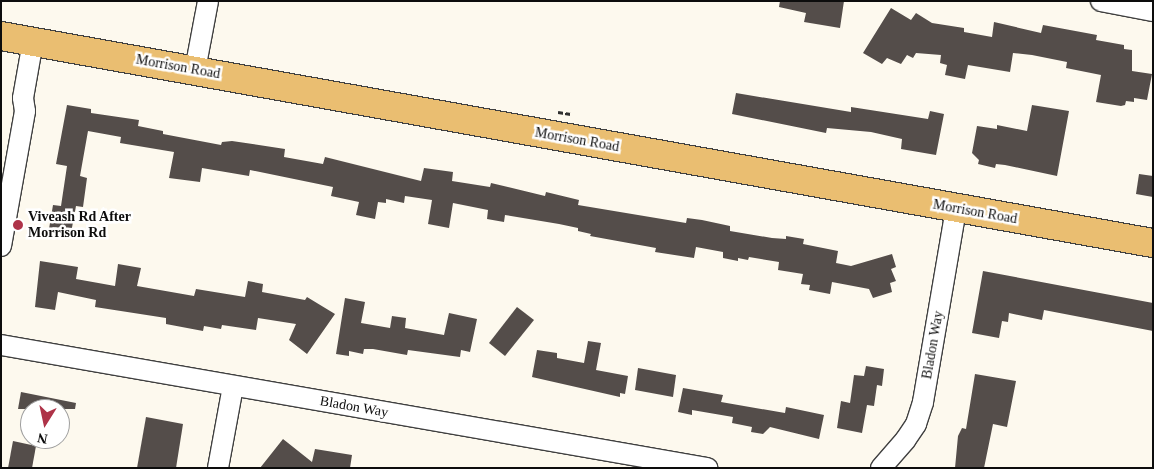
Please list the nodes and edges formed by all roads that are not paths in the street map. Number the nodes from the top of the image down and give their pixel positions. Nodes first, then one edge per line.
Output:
1 (208, 1) edge
2 (1102, 1) edge
3 (1153, 11) edge
4 (1, 36) edge
5 (39, 42) junction
6 (195, 70) junction
7 (956, 209) junction
8 (1153, 243) edge
9 (1, 246) edge
10 (1, 345) edge
11 (233, 386) junction
12 (218, 468) edge
13 (708, 468) edge
14 (881, 468) edge

1 - 6 street
2 - 3 street
4 - 5 main road, Morrison Road
5 - 6 main road, Morrison Road
5 - 9 street
6 - 7 main road, Morrison Road
7 - 8 main road, Morrison Road
7 - 14 street, Bladon Way
10 - 11 street, Bladon Way
11 - 12 street
11 - 13 street, Bladon Way

